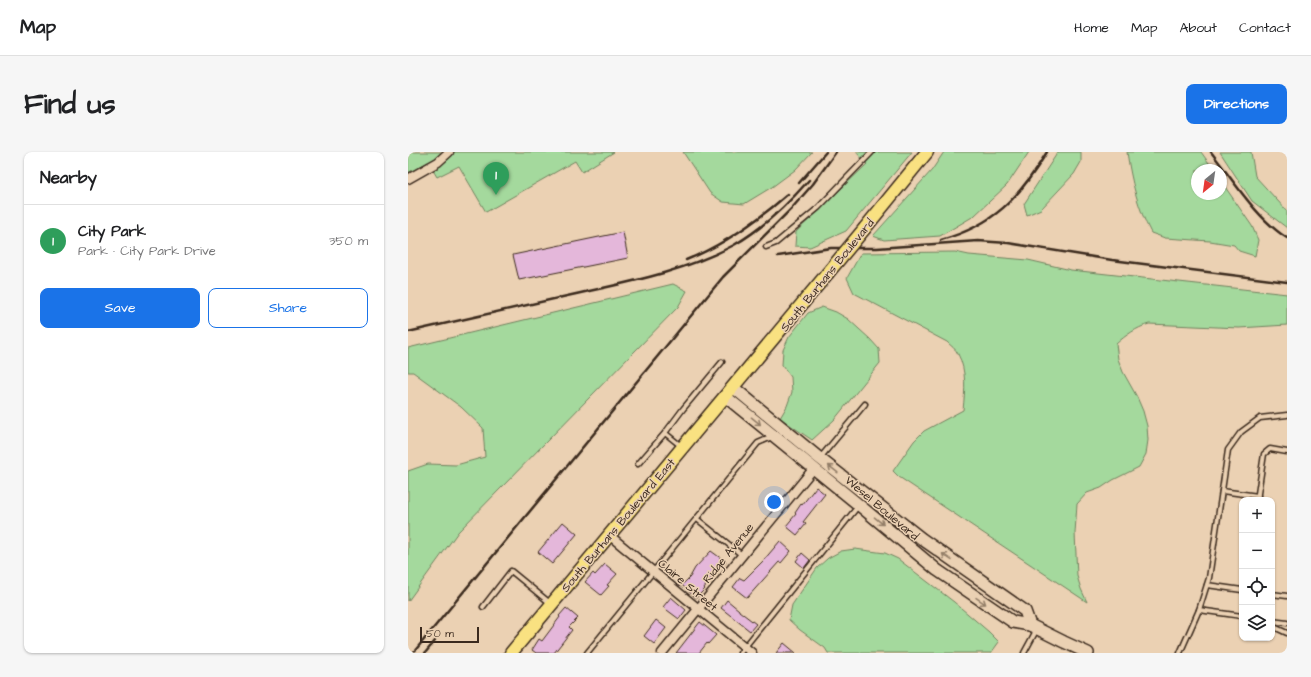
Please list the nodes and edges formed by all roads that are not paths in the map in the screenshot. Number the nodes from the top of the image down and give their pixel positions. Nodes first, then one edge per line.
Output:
1 (449, 152) edge
2 (872, 152) edge
3 (927, 152) edge
4 (408, 179) edge
5 (766, 247) dead end
6 (722, 362) dead end
7 (730, 392) junction
8 (865, 404) dead end
9 (1287, 415) edge
10 (666, 433) junction
11 (775, 436) junction
12 (683, 448) junction
13 (1287, 452) edge
14 (820, 458) junction
15 (638, 464) dead end
16 (814, 468) junction
17 (1222, 491) junction
18 (1253, 497) edge
19 (1258, 497) edge
20 (859, 505) junction
21 (697, 519) junction
22 (609, 535) junction
23 (742, 555) junction
24 (654, 572) junction
25 (1207, 585) junction
26 (1239, 590) edge
27 (1275, 594) edge
28 (1287, 596) edge
29 (552, 604) junction
30 (483, 607) dead end
31 (698, 608) junction
32 (1199, 610) junction
33 (1239, 616) edge
34 (1275, 621) edge
35 (1287, 623) edge
36 (1033, 627) junction
37 (1275, 627) edge
38 (1287, 633) edge
39 (742, 650) edge
40 (511, 653) edge
41 (587, 653) edge
42 (662, 653) edge
43 (752, 653) edge
44 (1024, 653) edge
45 (1088, 653) edge
46 (1180, 653) edge

1 - 4 street
2 - 5 lane
3 - 7 main road, South Burhans Boulevard, bridge
6 - 10 lane
7 -> 11 main road, Wesel Boulevard
7 - 12 main road, South Burhans Boulevard East
7 - 14 main road, Wesel Boulevard
8 - 14 lane
9 - 17 lane
10 - 12 lane
10 - 15 lane
11 - 16 main road, Wesel Boulevard
11 - 21 lane
12 - 22 main road, South Burhans Boulevard East
13 - 19 lane
36 -> 14 main road, Wesel Boulevard
16 - 20 main road, Wesel Boulevard
16 - 23 street, Ridge Avenue
17 - 18 lane
17 - 25 lane
20 -> 36 main road, Wesel Boulevard
20 - 39 lane
21 - 23 lane
21 - 24 lane
22 - 24 street, Claire Street
22 - 29 main road, South Burhans Boulevard East
23 - 31 street, Ridge Avenue
24 - 31 street, Claire Street
24 - 41 lane
25 - 26 lane
25 - 32 lane
27 - 28 lane
29 - 30 lane
29 - 40 main road, South Burhans Boulevard East
31 - 39 street, Claire Street
31 - 42 street, Ridge Avenue
32 - 33 lane
32 - 46 lane
34 - 35 lane
36 - 44 lane
36 - 45 main road, Wesel Boulevard
37 - 38 lane
39 - 43 street, Claire Street

